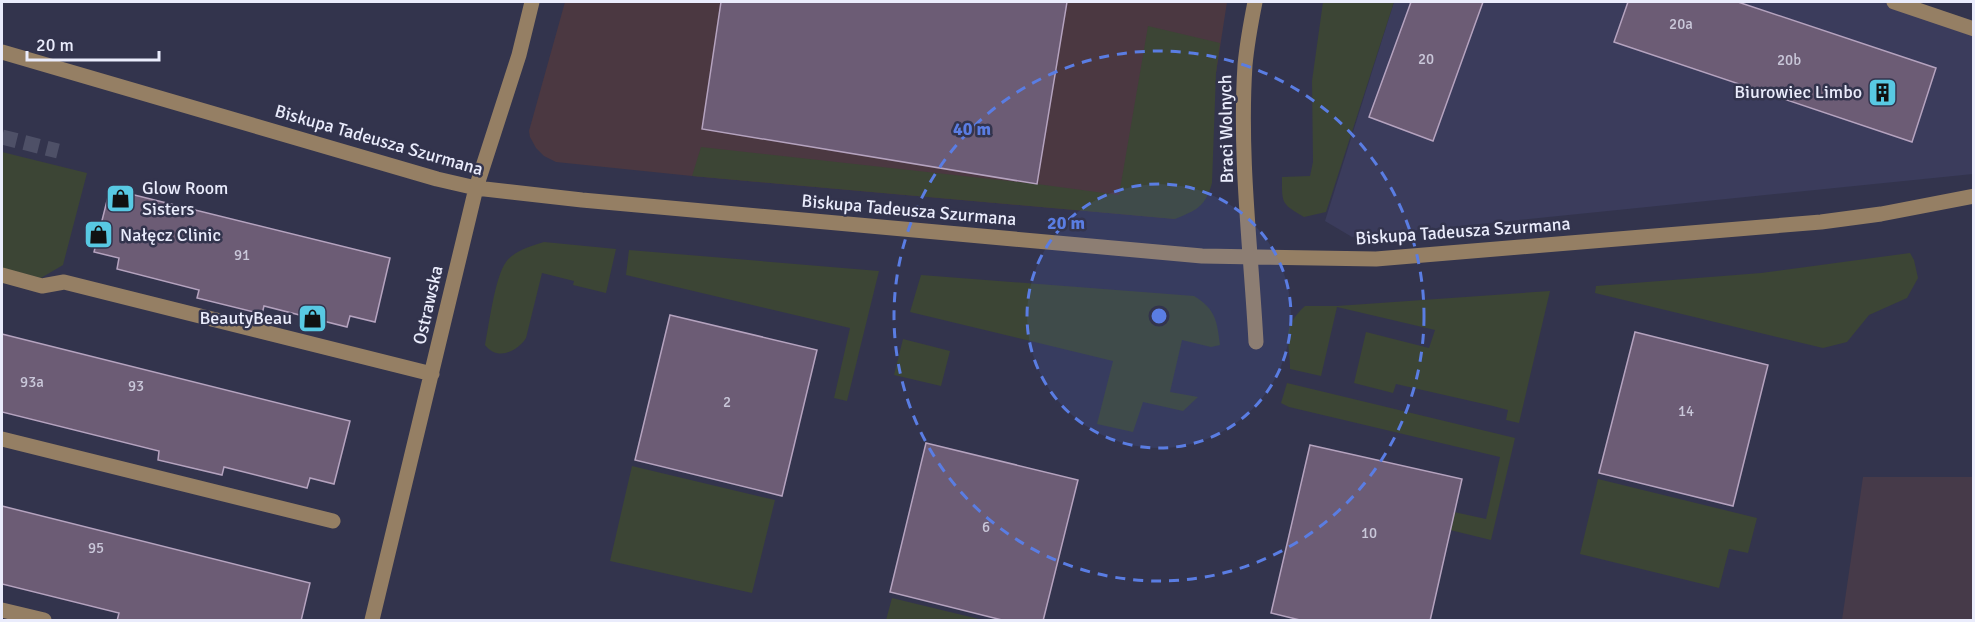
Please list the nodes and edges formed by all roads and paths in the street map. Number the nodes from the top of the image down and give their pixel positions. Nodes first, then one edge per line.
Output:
1 (532, 2) edge
2 (1255, 2) edge
3 (1894, 2) edge
4 (1974, 29) edge
5 (2, 51) edge
6 (476, 188) junction
7 (1974, 196) edge
8 (1250, 256) junction
9 (2, 275) edge
10 (1256, 342) dead end
11 (432, 374) junction
12 (2, 439) edge
13 (333, 520) dead end
14 (2, 610) edge
15 (44, 621) edge
16 (372, 621) edge

1 - 6 street, Ostrawska
2 - 8 street, Braci Wolnych
3 - 4 street
5 - 6 street, Biskupa Tadeusza Szurmana
6 - 8 street, Biskupa Tadeusza Szurmana
6 - 11 street, Ostrawska
7 - 8 street, Biskupa Tadeusza Szurmana
8 - 10 street, Braci Wolnych
9 - 11 street
11 - 16 street, Ostrawska
12 - 13 street
14 - 15 street

